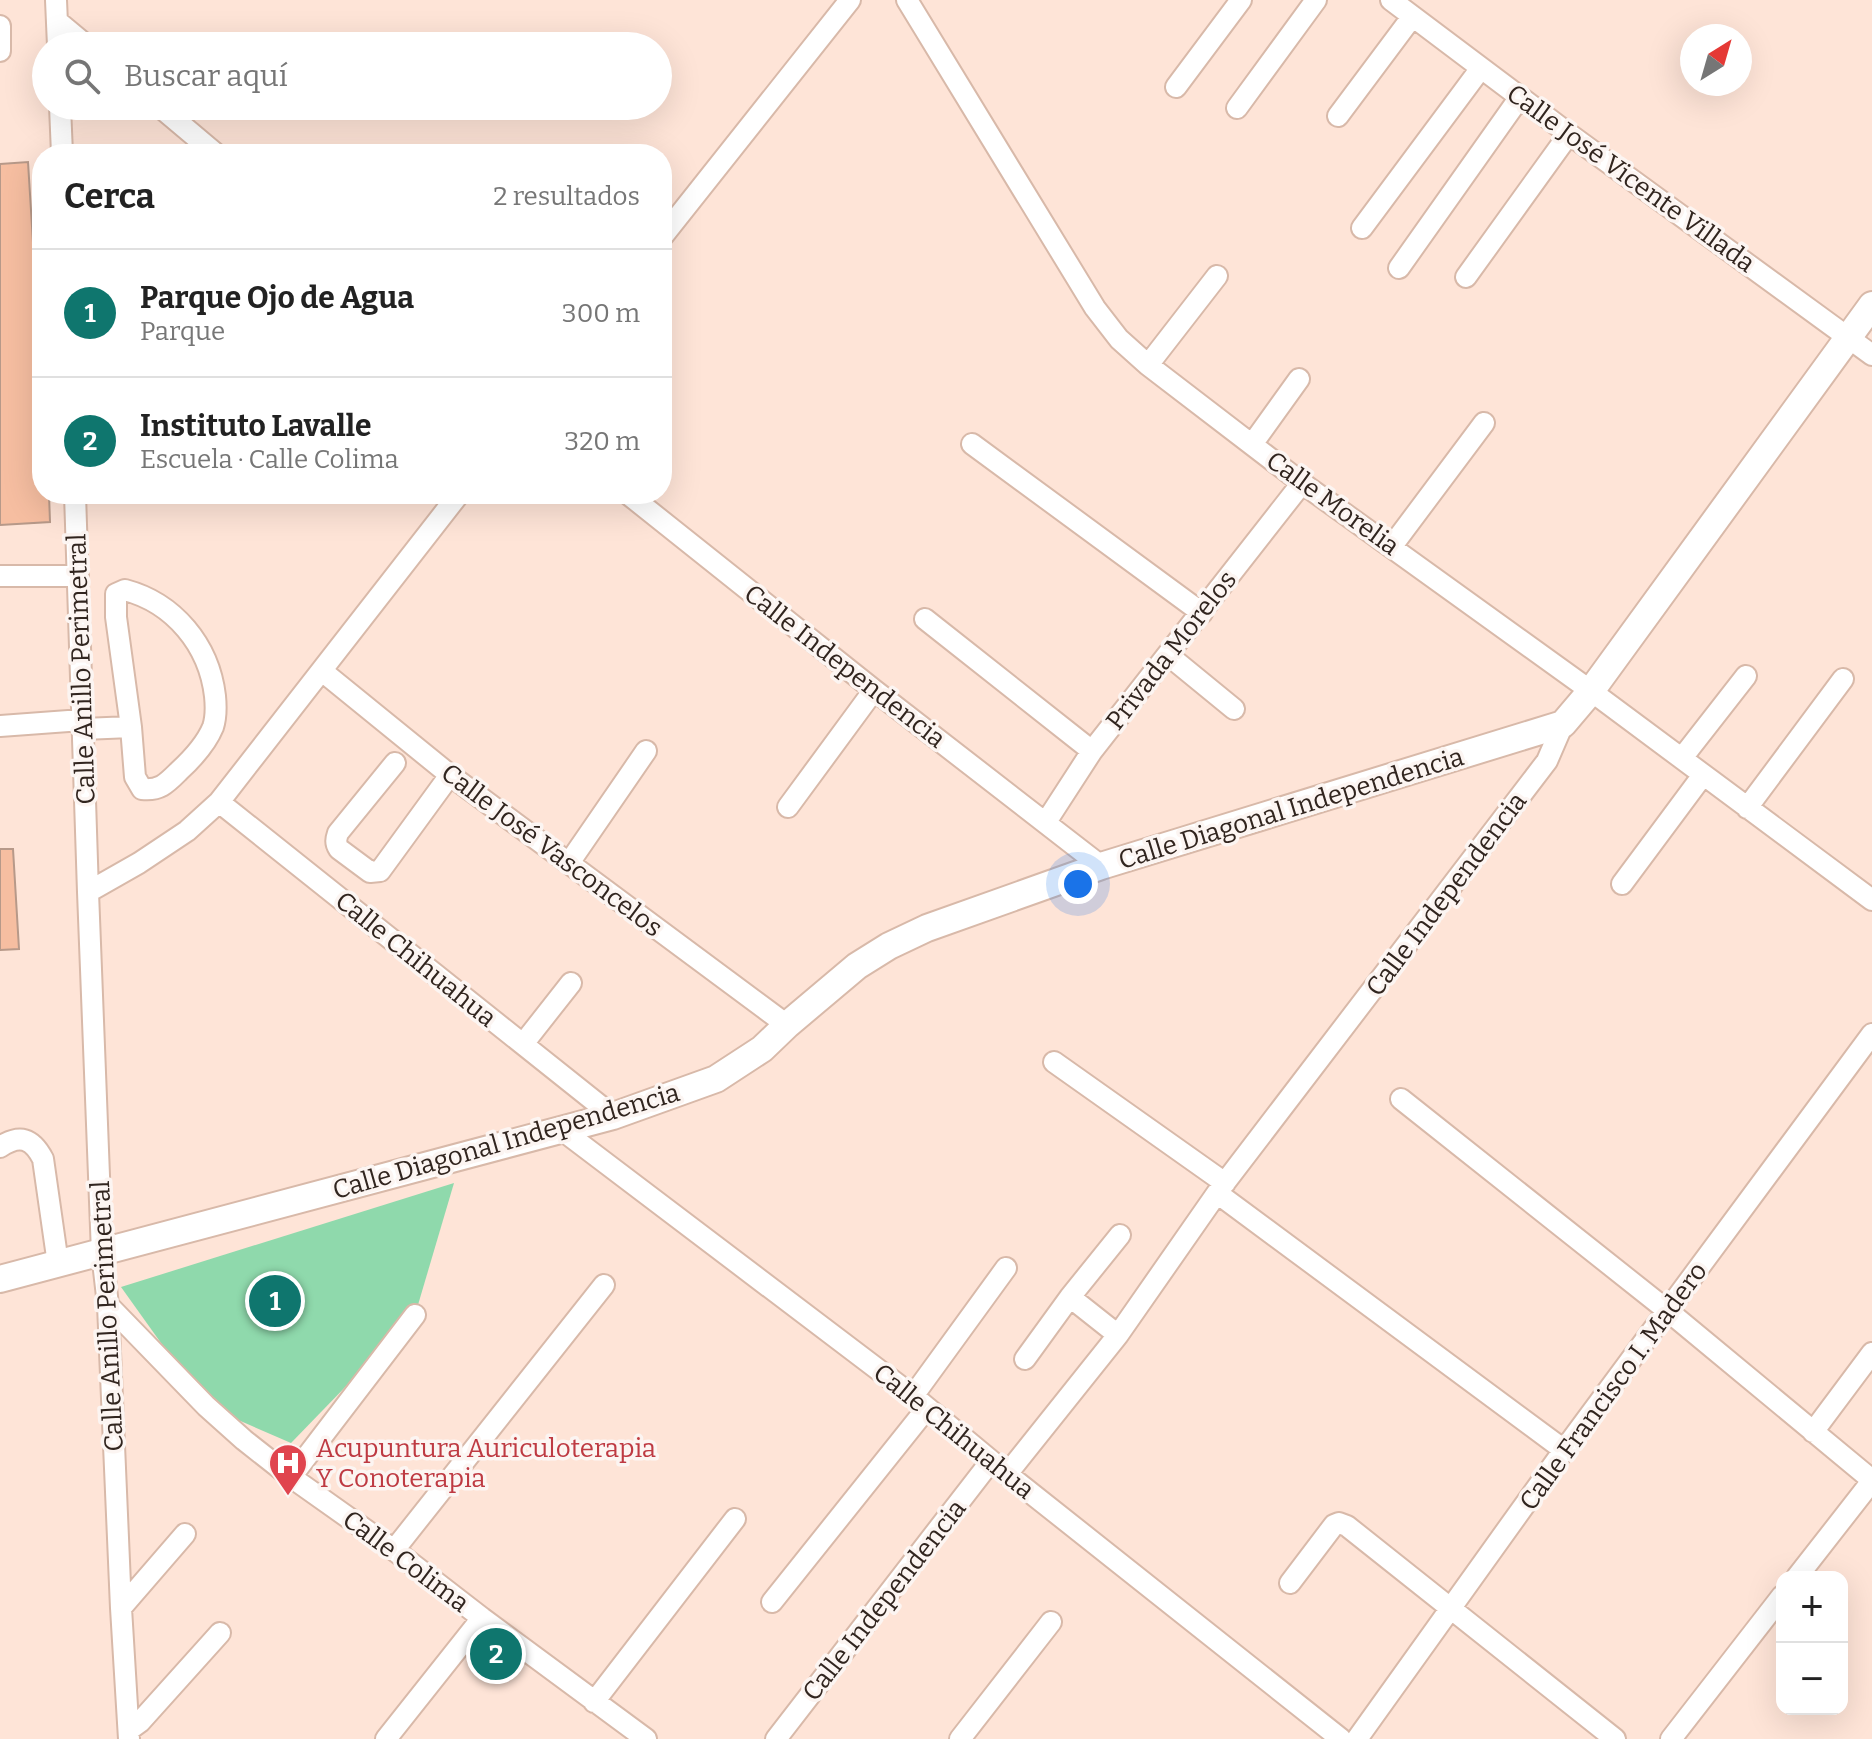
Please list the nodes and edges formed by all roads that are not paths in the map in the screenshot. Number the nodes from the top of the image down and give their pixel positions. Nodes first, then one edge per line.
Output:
1 (56, 0) edge
2 (850, 0) edge
3 (907, 0) edge
4 (1241, 0) edge
5 (1316, 0) edge
6 (1391, 0) edge
7 (1412, 17) junction
8 (57, 21) junction
9 (0, 26) edge
10 (57, 32) edge
11 (70, 32) edge
12 (0, 52) edge
13 (1481, 68) junction
14 (1176, 87) dead end
15 (1520, 97) junction
16 (1237, 108) dead end
17 (1338, 116) dead end
18 (61, 120) edge
19 (176, 120) edge
20 (1569, 134) junction
21 (62, 144) edge
22 (204, 144) edge
23 (672, 224) edge
24 (1362, 228) dead end
25 (1399, 268) dead end
26 (1217, 276) dead end
27 (1466, 277) dead end
28 (1872, 305) edge
29 (1850, 338) junction
30 (1872, 355) edge
31 (1148, 365) junction
32 (1299, 379) dead end
33 (1484, 423) dead end
34 (1253, 443) junction
35 (972, 444) dead end
36 (1302, 483) junction
37 (75, 504) edge
38 (451, 504) edge
39 (641, 504) edge
40 (1392, 546) junction
41 (0, 576) edge
42 (78, 576) junction
43 (1202, 613) junction
44 (925, 619) dead end
45 (1168, 655) junction
46 (322, 671) junction
47 (1746, 676) dead end
48 (1843, 679) dead end
49 (874, 690) junction
50 (1591, 691) junction
51 (1234, 709) dead end
52 (82, 724) junction
53 (1563, 724) junction
54 (0, 726) edge
55 (131, 727) junction
56 (646, 751) dead end
57 (1092, 751) junction
58 (1682, 758) junction
59 (395, 763) dead end
60 (450, 775) junction
61 (1703, 775) junction
62 (219, 802) junction
63 (788, 807) dead end
64 (1747, 808) junction
65 (1046, 822) junction
66 (569, 863) junction
67 (1101, 866) junction
68 (1622, 884) dead end
69 (88, 892) junction
70 (1872, 900) edge
71 (571, 983) dead end
72 (787, 1025) junction
73 (1872, 1034) edge
74 (523, 1044) junction
75 (1054, 1062) dead end
76 (1401, 1099) dead end
77 (613, 1116) junction
78 (562, 1130) junction
79 (0, 1147) edge
80 (1221, 1188) junction
81 (1120, 1235) dead end
82 (102, 1253) junction
83 (58, 1264) junction
84 (1006, 1268) dead end
85 (0, 1279) edge
86 (604, 1285) dead end
87 (1070, 1297) junction
88 (108, 1305) junction
89 (1668, 1311) junction
90 (415, 1315) dead end
91 (1118, 1335) junction
92 (1872, 1353) edge
93 (1025, 1359) dead end
94 (920, 1402) junction
95 (1813, 1432) junction
96 (1564, 1450) junction
97 (991, 1461) junction
98 (1007, 1474) junction
99 (291, 1477) junction
100 (1872, 1480) edge
101 (735, 1519) dead end
102 (185, 1534) dead end
103 (394, 1550) junction
104 (1802, 1571) edge
105 (1290, 1583) dead end
106 (772, 1602) dead end
107 (1776, 1604) edge
108 (121, 1608) junction
109 (1451, 1608) junction
110 (482, 1618) junction
111 (1051, 1622) dead end
112 (220, 1633) dead end
113 (594, 1702) junction
114 (129, 1735) edge
115 (386, 1739) edge
116 (646, 1739) edge
117 (776, 1739) edge
118 (960, 1739) edge
119 (1341, 1739) edge
120 (1357, 1739) edge
121 (1615, 1739) edge
122 (1671, 1739) edge

1 - 8 street
2 - 23 street
3 - 31 street, Calle Morelia
4 - 14 street
5 - 16 street
6 - 7 street, Calle José Vicente Villada
7 - 13 street, Calle José Vicente Villada
7 - 17 street
8 - 10 street
8 - 11 street
9 - 12 street
13 - 15 street, Calle José Vicente Villada
13 - 24 street
15 - 20 street, Calle José Vicente Villada
15 - 25 street
18 - 21 street
19 - 22 street
20 - 27 street
20 - 29 street, Calle José Vicente Villada
26 - 31 street
28 - 29 main road, Calle Independencia
29 - 30 street, Calle José Vicente Villada
29 - 50 main road, Calle Independencia
31 - 34 street, Calle Morelia
32 - 34 street
33 - 40 street
34 - 36 street, Calle Morelia
35 - 43 street
36 - 40 street, Calle Morelia
36 - 43 street, Privada Morelos
37 - 42 street, Calle Anillo Perimetral
38 - 46 street
39 - 49 street, Calle Independencia
40 - 50 street, Calle Morelia
41 - 42 street
42 - 52 street, Calle Anillo Perimetral
43 - 45 street, Privada Morelos
44 - 57 street
45 - 51 street
45 - 57 street, Privada Morelos
46 - 60 street, Calle José Vasconcelos
46 - 62 street
47 - 58 street
48 - 64 street
49 - 63 street
49 - 65 street, Calle Independencia
50 - 53 main road, Calle Independencia
50 - 58 street, Calle Morelia
52 - 54 street
52 - 55 street
52 - 69 street, Calle Anillo Perimetral
53 - 67 main road, Calle Diagonal Independencia
53 - 80 street, Calle Independencia
55 - 55 street
56 - 66 street
57 - 65 street, Privada Morelos
58 - 61 street, Calle Morelia
59 - 60 street
60 - 66 street, Calle José Vasconcelos
61 - 64 street, Calle Morelia
61 - 68 street
62 - 69 street
62 - 74 street, Calle Chihuahua
64 - 70 street, Calle Morelia
65 - 67 street, Calle Independencia
66 - 72 street, Calle José Vasconcelos
67 - 72 main road, Calle Diagonal Independencia
69 - 82 street, Calle Anillo Perimetral
71 - 74 street
72 - 77 main road, Calle Diagonal Independencia
73 - 89 street, Calle Francisco I. Madero
74 - 77 street, Calle Chihuahua
75 - 80 street
76 - 89 street
77 - 78 main road, Calle Diagonal Independencia
78 - 82 main road, Calle Diagonal Independencia
78 - 94 street, Calle Chihuahua
79 - 83 street
80 - 91 street, Calle Independencia
80 - 96 street
81 - 87 street
82 - 83 main road, Calle Diagonal Independencia
82 - 88 street, Calle Anillo Perimetral
83 - 85 main road, Calle Diagonal Independencia
84 - 94 street
86 - 103 street
87 - 91 street
87 - 93 street
88 - 99 street, Calle Colima
88 - 108 street, Calle Anillo Perimetral
89 - 95 street
89 - 96 street, Calle Francisco I. Madero
90 - 99 street
91 - 98 street, Calle Independencia
92 - 95 street
94 - 97 street, Calle Chihuahua
94 - 106 street
95 - 100 street
96 - 109 street, Calle Francisco I. Madero
97 - 98 street, Calle Chihuahua
97 - 117 street, Calle Independencia
98 - 119 street, Calle Chihuahua
99 - 103 street, Calle Colima
100 - 104 street
101 - 113 street
102 - 108 street
103 - 110 street, Calle Colima
105 - 109 street
107 - 122 street
108 - 114 street, Calle Anillo Perimetral
109 - 120 street, Calle Francisco I. Madero
109 - 121 street
110 - 113 street, Calle Colima
110 - 115 street
111 - 118 street
112 - 114 street
113 - 116 street, Calle Colima

